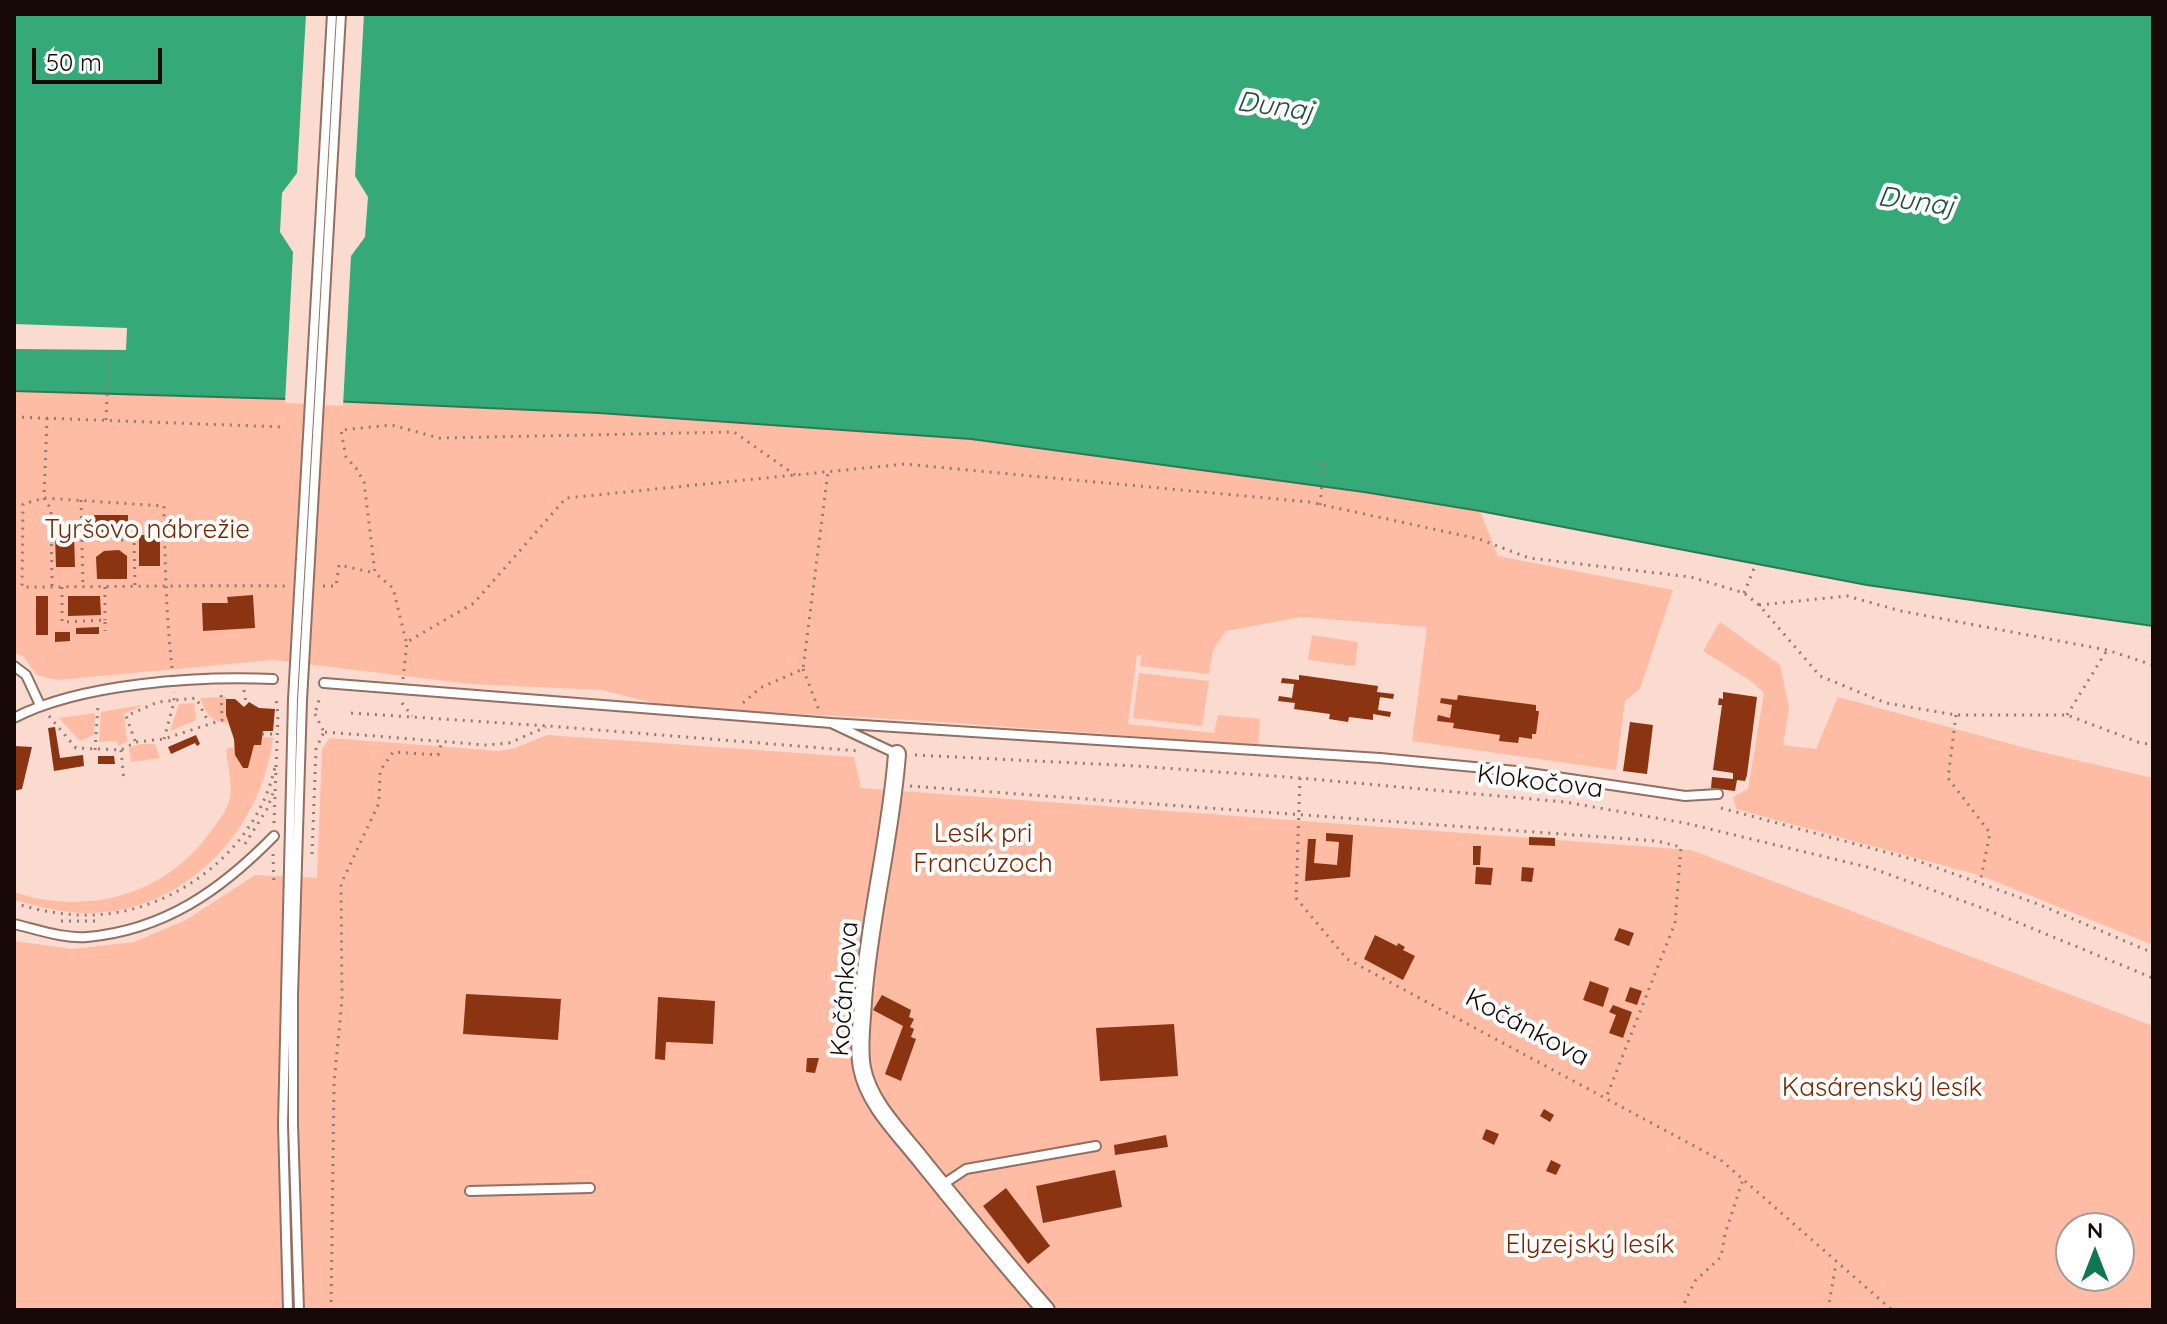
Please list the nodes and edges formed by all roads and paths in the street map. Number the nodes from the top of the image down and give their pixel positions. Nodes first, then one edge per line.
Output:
1 (332, 14) edge
2 (341, 14) edge
3 (109, 351) dead end
4 (14, 417) edge
5 (47, 418) junction
6 (106, 420) junction
7 (283, 427) dead end
8 (1318, 462) dead end
9 (1324, 463) junction
10 (1330, 463) dead end
11 (828, 472) junction
12 (795, 475) junction
13 (44, 498) junction
14 (81, 500) junction
15 (1320, 505) junction
16 (81, 540) junction
17 (1755, 566) dead end
18 (14, 567) edge
19 (22, 567) junction
20 (375, 573) junction
21 (273, 585) dead end
22 (135, 586) junction
23 (166, 586) junction
24 (336, 586) dead end
25 (52, 587) junction
26 (62, 587) junction
27 (83, 587) junction
28 (105, 587) junction
29 (1744, 593) junction
30 (1759, 605) junction
31 (105, 620) junction
32 (105, 631) dead end
33 (407, 642) junction
34 (2107, 650) junction
35 (2153, 665) edge
36 (14, 666) edge
37 (803, 669) junction
38 (221, 678) junction
39 (273, 679) dead end
40 (174, 682) junction
41 (324, 683) dead end
42 (402, 690) junction
43 (99, 692) junction
44 (276, 699) dead end
45 (297, 700) junction
46 (319, 700) dead end
47 (174, 702) junction
48 (40, 705) junction
49 (282, 709) dead end
50 (351, 713) dead end
51 (1956, 715) junction
52 (2067, 715) junction
53 (729, 716) junction
54 (14, 718) edge
55 (209, 723) junction
56 (827, 723) junction
57 (549, 726) junction
58 (324, 732) junction
59 (262, 734) dead end
60 (278, 734) junction
61 (164, 739) junction
62 (442, 741) junction
63 (136, 742) junction
64 (2153, 745) edge
65 (95, 750) junction
66 (121, 750) junction
67 (866, 751) dead end
68 (897, 754) junction
69 (277, 757) junction
70 (1300, 778) junction
71 (895, 780) junction
72 (124, 782) dead end
73 (276, 784) junction
74 (1718, 794) dead end
75 (1712, 805) dead end
76 (1298, 814) junction
77 (274, 836) dead end
78 (244, 845) dead end
79 (311, 863) dead end
80 (292, 877) junction
81 (1980, 883) junction
82 (14, 903) edge
83 (49, 920) dead end
84 (105, 921) dead end
85 (14, 924) edge
86 (2153, 953) edge
87 (2153, 978) edge
88 (1606, 1098) junction
89 (1096, 1146) dead end
90 (1743, 1179) junction
91 (942, 1185) junction
92 (590, 1188) dead end
93 (470, 1191) dead end
94 (1836, 1261) junction
95 (288, 1310) edge
96 (299, 1310) edge
97 (331, 1310) edge
98 (1046, 1310) edge
99 (1681, 1310) edge
100 (1828, 1310) edge
101 (1892, 1310) edge

1 - 45 lane, bridge
2 - 45 lane, bridge
3 - 6 path
4 - 5 path
5 - 6 path
5 - 13 path
6 - 7 path
8 - 9 path
9 - 10 path
9 - 15 path
11 - 12 path
11 - 15 path
11 - 37 path
12 - 20 path
12 - 33 path
13 - 14 path
13 - 19 path
13 - 25 path
14 - 16 path
14 - 23 path
15 - 29 path
16 - 22 path
16 - 27 path
17 - 29 path
18 - 19 path
19 - 25 path
20 - 24 path
20 - 33 path
21 - 23 path
22 - 23 path
22 - 28 path
23 - 40 path
25 - 26 path
26 - 27 path
26 - 31 path
27 - 28 path
28 - 31 path
29 - 30 path
30 - 34 path
30 - 51 path
31 - 32 path
33 - 42 path
34 - 35 path
34 - 52 path
36 - 48 lane
37 - 53 path
37 - 56 path
38 - 39 lane
38 - 40 lane
38 - 55 path
40 - 43 lane
40 - 47 path
41 - 42 lane, Klokočova
42 - 53 lane, Klokočova
43 - 48 lane
43 - 65 path
44 - 60 path
45 - 80 lane
46 - 58 path
47 - 55 path
47 - 61 path
47 - 63 path
48 - 54 lane
48 - 65 path
49 - 73 path
50 - 57 path
51 - 52 path
51 - 81 path
52 - 64 path
53 - 56 lane, Klokočova
55 - 61 path
56 - 68 lane
56 - 74 lane, Klokočova
57 - 62 path
57 - 67 path
58 - 62 path
58 - 79 path
59 - 60 path
60 - 69 path
61 - 63 path
62 - 97 path
63 - 66 path
65 - 66 path
66 - 72 path
68 - 70 path, Klokočova
68 - 71 street, Kočánkova
69 - 73 path
69 - 82 path
70 - 76 path, Kočánkova
70 - 87 path, Klokočova
71 - 76 path
71 - 91 street, Kočánkova
73 - 78 path
75 - 81 path
76 - 88 path, Kočánkova
76 - 88 path
77 - 85 lane
80 - 95 lane
80 - 96 lane
81 - 86 path
83 - 84 path
88 - 90 path, Kočánkova
89 - 91 lane
90 - 94 path, Kočánkova
90 - 99 path
91 - 98 street, Kočánkova
92 - 93 lane
94 - 100 path
94 - 101 path, Kočánkova

